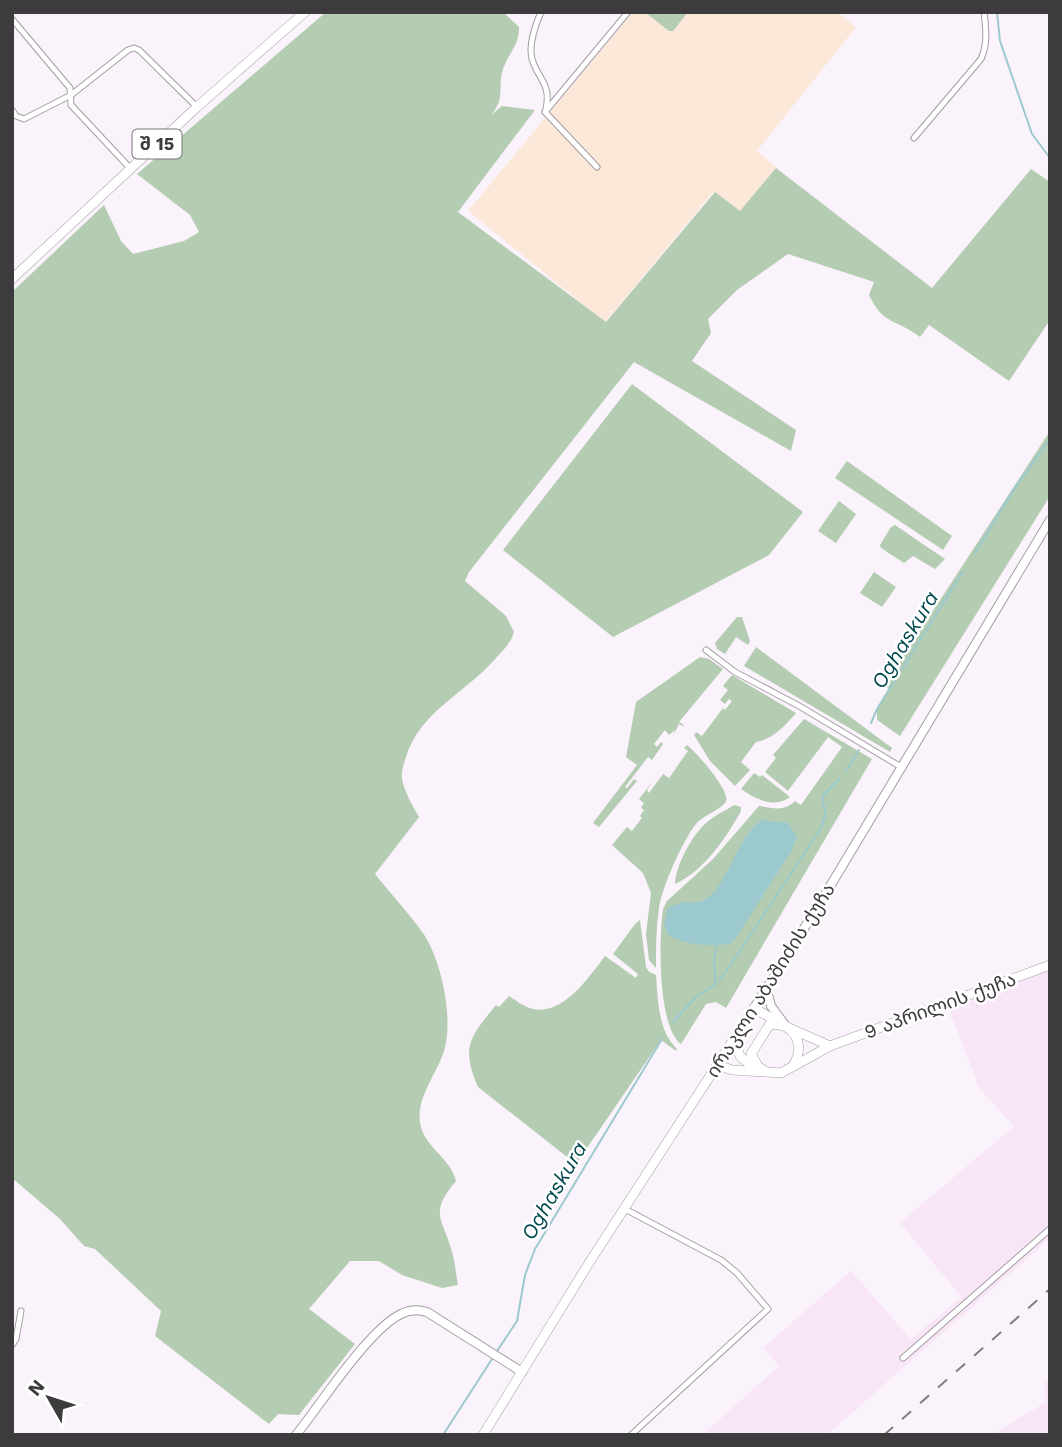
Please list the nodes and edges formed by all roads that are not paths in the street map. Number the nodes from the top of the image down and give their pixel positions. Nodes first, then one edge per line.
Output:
1 (305, 12) edge
2 (541, 12) edge
3 (628, 12) edge
4 (984, 12) edge
5 (12, 19) edge
6 (71, 95) junction
7 (197, 107) junction
8 (12, 110) edge
9 (545, 113) junction
10 (914, 138) dead end
11 (597, 167) dead end
12 (130, 168) junction
13 (12, 279) edge
14 (1050, 520) edge
15 (706, 650) dead end
16 (901, 767) junction
17 (1050, 965) edge
18 (766, 988) junction
19 (754, 1008) junction
20 (785, 1026) junction
21 (733, 1039) junction
22 (830, 1045) junction
23 (718, 1065) junction
24 (793, 1066) junction
25 (760, 1072) junction
26 (771, 1073) junction
27 (625, 1209) junction
28 (1050, 1230) edge
29 (21, 1311) dead end
30 (12, 1345) edge
31 (902, 1358) dead end
32 (522, 1372) junction
33 (296, 1435) edge
34 (483, 1435) edge
35 (631, 1435) edge

1 - 7 main road, შ 15
2 - 9 street
3 - 9 street
4 - 10 street
5 - 6 street
6 - 7 street
6 - 8 street
6 - 12 street
7 - 12 main road, შ 15
9 - 11 street
12 - 13 main road, შ 15
14 - 16 main road, ირაკლი აბაშიძის ქუჩა
15 - 16 street
16 - 18 main road, ირაკლი აბაშიძის ქუჩა
17 - 22 main road, 9 აპრილის ქუჩა
18 - 19 main road, ირაკლი აბაშიძის ქუჩა
18 - 20 main road
19 - 20 main road
19 - 21 main road, ირაკლი აბაშიძის ქუჩა
20 - 22 main road
20 - 24 main road
20 - 26 main road
21 - 23 main road, ირაკლი აბაშიძის ქუჩა
21 - 25 main road
22 - 24 main road, 9 აპრილის ქუჩა
23 - 25 main road
23 - 27 main road, ირაკლი აბაშიძის ქუჩა
24 - 26 main road
25 - 26 main road
27 - 32 main road, ირაკლი აბაშიძის ქუჩა
27 - 35 street
28 - 31 street
29 - 30 street
32 - 33 main road
32 - 34 main road, ირაკლი აბაშიძის ქუჩა

